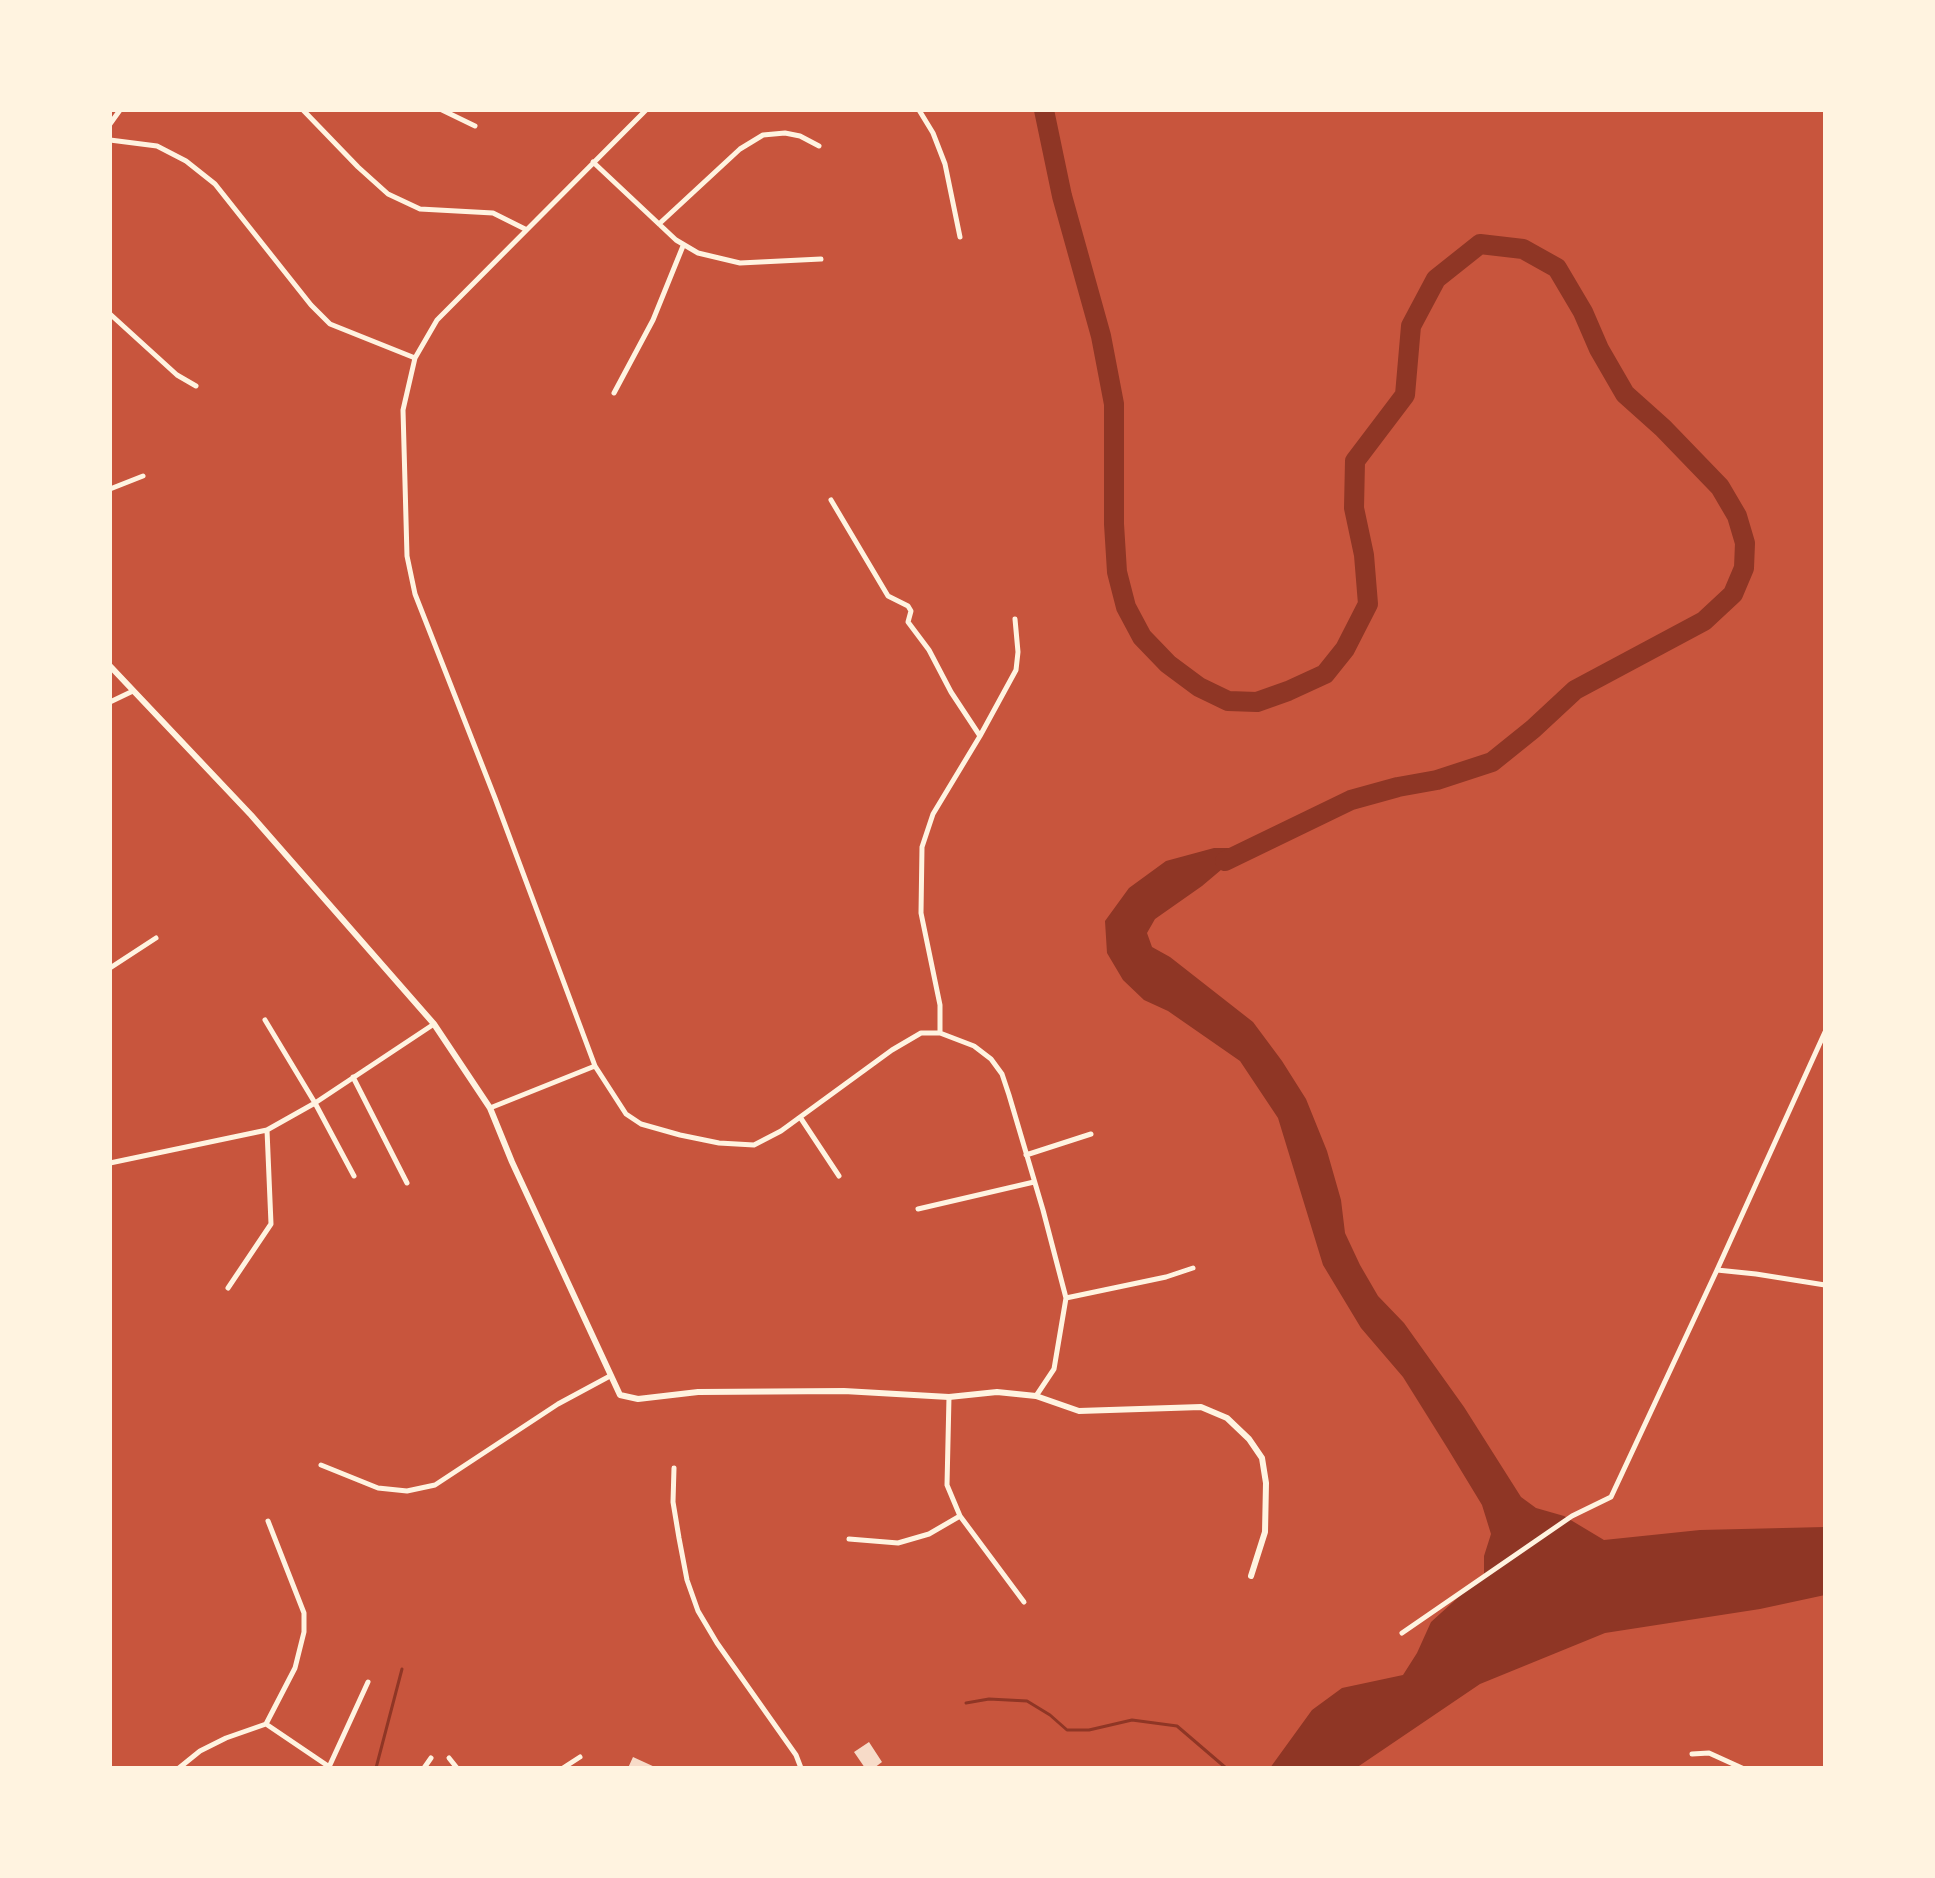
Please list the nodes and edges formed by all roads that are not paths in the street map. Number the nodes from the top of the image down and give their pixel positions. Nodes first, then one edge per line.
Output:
1 (120, 110) edge
2 (303, 110) edge
3 (442, 110) edge
4 (646, 110) edge
5 (919, 110) edge
6 (110, 124) edge
7 (475, 126) dead end
8 (110, 140) edge
9 (819, 146) dead end
10 (593, 162) junction
11 (659, 224) junction
12 (525, 229) junction
13 (960, 237) dead end
14 (683, 246) junction
15 (821, 259) dead end
16 (110, 314) edge
17 (415, 358) junction
18 (196, 386) dead end
19 (614, 393) dead end
20 (143, 476) dead end
21 (110, 489) edge
22 (831, 500) dead end
23 (1015, 619) dead end
24 (110, 666) edge
25 (133, 691) junction
26 (110, 702) edge
27 (980, 736) junction
28 (156, 938) dead end
29 (110, 968) edge
30 (265, 1020) dead end
31 (434, 1024) junction
32 (1825, 1032) edge
33 (940, 1033) junction
34 (595, 1066) junction
35 (353, 1077) junction
36 (315, 1103) junction
37 (490, 1108) junction
38 (800, 1117) junction
39 (267, 1130) junction
40 (1091, 1134) dead end
41 (1026, 1155) junction
42 (110, 1163) edge
43 (354, 1176) dead end
44 (839, 1176) dead end
45 (1034, 1182) junction
46 (407, 1183) dead end
47 (918, 1209) dead end
48 (1193, 1268) dead end
49 (1717, 1270) junction
50 (1825, 1285) edge
51 (228, 1288) dead end
52 (1066, 1298) junction
53 (610, 1376) junction
54 (1036, 1396) junction
55 (949, 1397) junction
56 (321, 1465) dead end
57 (674, 1468) dead end
58 (960, 1516) junction
59 (268, 1521) dead end
60 (849, 1539) dead end
61 (1251, 1576) dead end
62 (1024, 1602) dead end
63 (1402, 1633) dead end
64 (368, 1682) dead end
65 (266, 1724) junction
66 (1692, 1754) dead end
67 (580, 1757) dead end
68 (431, 1758) dead end
69 (449, 1758) dead end
70 (179, 1768) edge
71 (330, 1768) edge
72 (424, 1768) edge
73 (457, 1768) edge
74 (563, 1768) edge
75 (801, 1768) edge
76 (1742, 1768) edge

1 - 6 street
2 - 12 street
3 - 7 street
4 - 10 street
5 - 13 street
8 - 17 street
9 - 11 street
10 - 11 street
10 - 12 street
11 - 14 street
12 - 17 street
14 - 15 street
14 - 19 street
16 - 18 street
17 - 34 street
20 - 21 street
22 - 27 street
23 - 27 street
24 - 25 street
25 - 26 street
25 - 31 street
27 - 33 street
28 - 29 street
30 - 36 street
31 - 35 street
31 - 37 street
32 - 49 street
33 - 38 street
33 - 41 street
34 - 37 street
34 - 38 street
35 - 36 street
35 - 46 street
36 - 39 street
36 - 43 street
37 - 53 street
38 - 44 street
39 - 42 street
39 - 51 street
40 - 41 street
41 - 45 street
45 - 47 street
45 - 52 street
48 - 52 street
49 - 50 street
49 - 63 street
52 - 54 street
53 - 55 street
53 - 56 street
54 - 55 street
54 - 61 street
55 - 58 street
57 - 75 street
58 - 60 street
58 - 62 street
59 - 65 street
64 - 71 street
65 - 70 street
65 - 71 street
66 - 76 street
67 - 74 street
68 - 72 street
69 - 73 street

